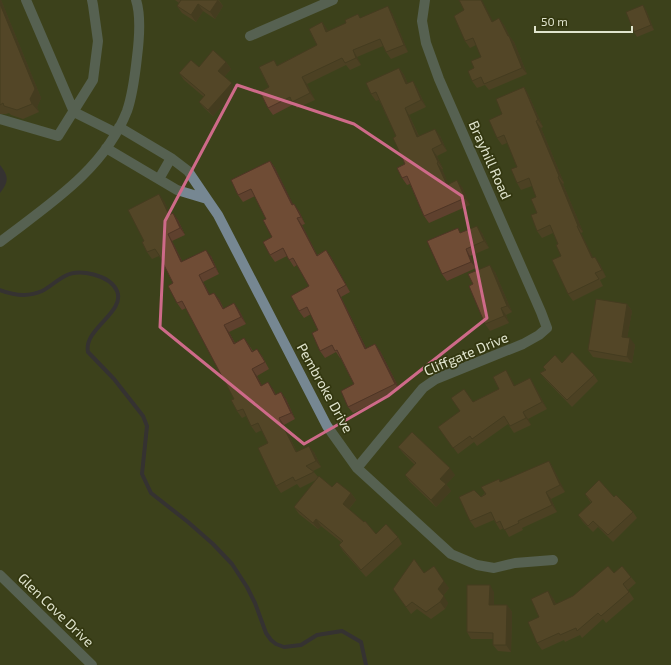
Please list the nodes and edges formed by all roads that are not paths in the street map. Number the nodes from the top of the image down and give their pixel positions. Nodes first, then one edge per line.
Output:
1 (26, 0) edge
2 (92, 0) edge
3 (136, 0) edge
4 (333, 0) edge
5 (425, 0) edge
6 (250, 36) dead end
7 (74, 112) junction
8 (0, 119) edge
9 (118, 130) junction
10 (106, 148) junction
11 (171, 158) junction
12 (160, 179) junction
13 (207, 198) junction
14 (0, 242) edge
15 (547, 328) joint
16 (357, 468) junction
17 (553, 560) dead end
18 (0, 575) edge
19 (92, 665) edge

1 - 7 street
2 - 7 street
3 - 9 street
4 - 6 street
5 - 15 street, Brayhill Road
7 - 8 street
7 - 9 street, Pembroke Drive
9 - 10 street
9 - 11 street, Pembroke Drive
10 - 12 street
10 - 14 street
11 - 12 street
11 - 13 street, Pembroke Drive
12 - 13 street
13 - 16 street, Pembroke Drive
15 - 16 street, Cliffgate Drive
16 - 17 street, Pembroke Drive
18 - 19 street, Glen Cove Drive

